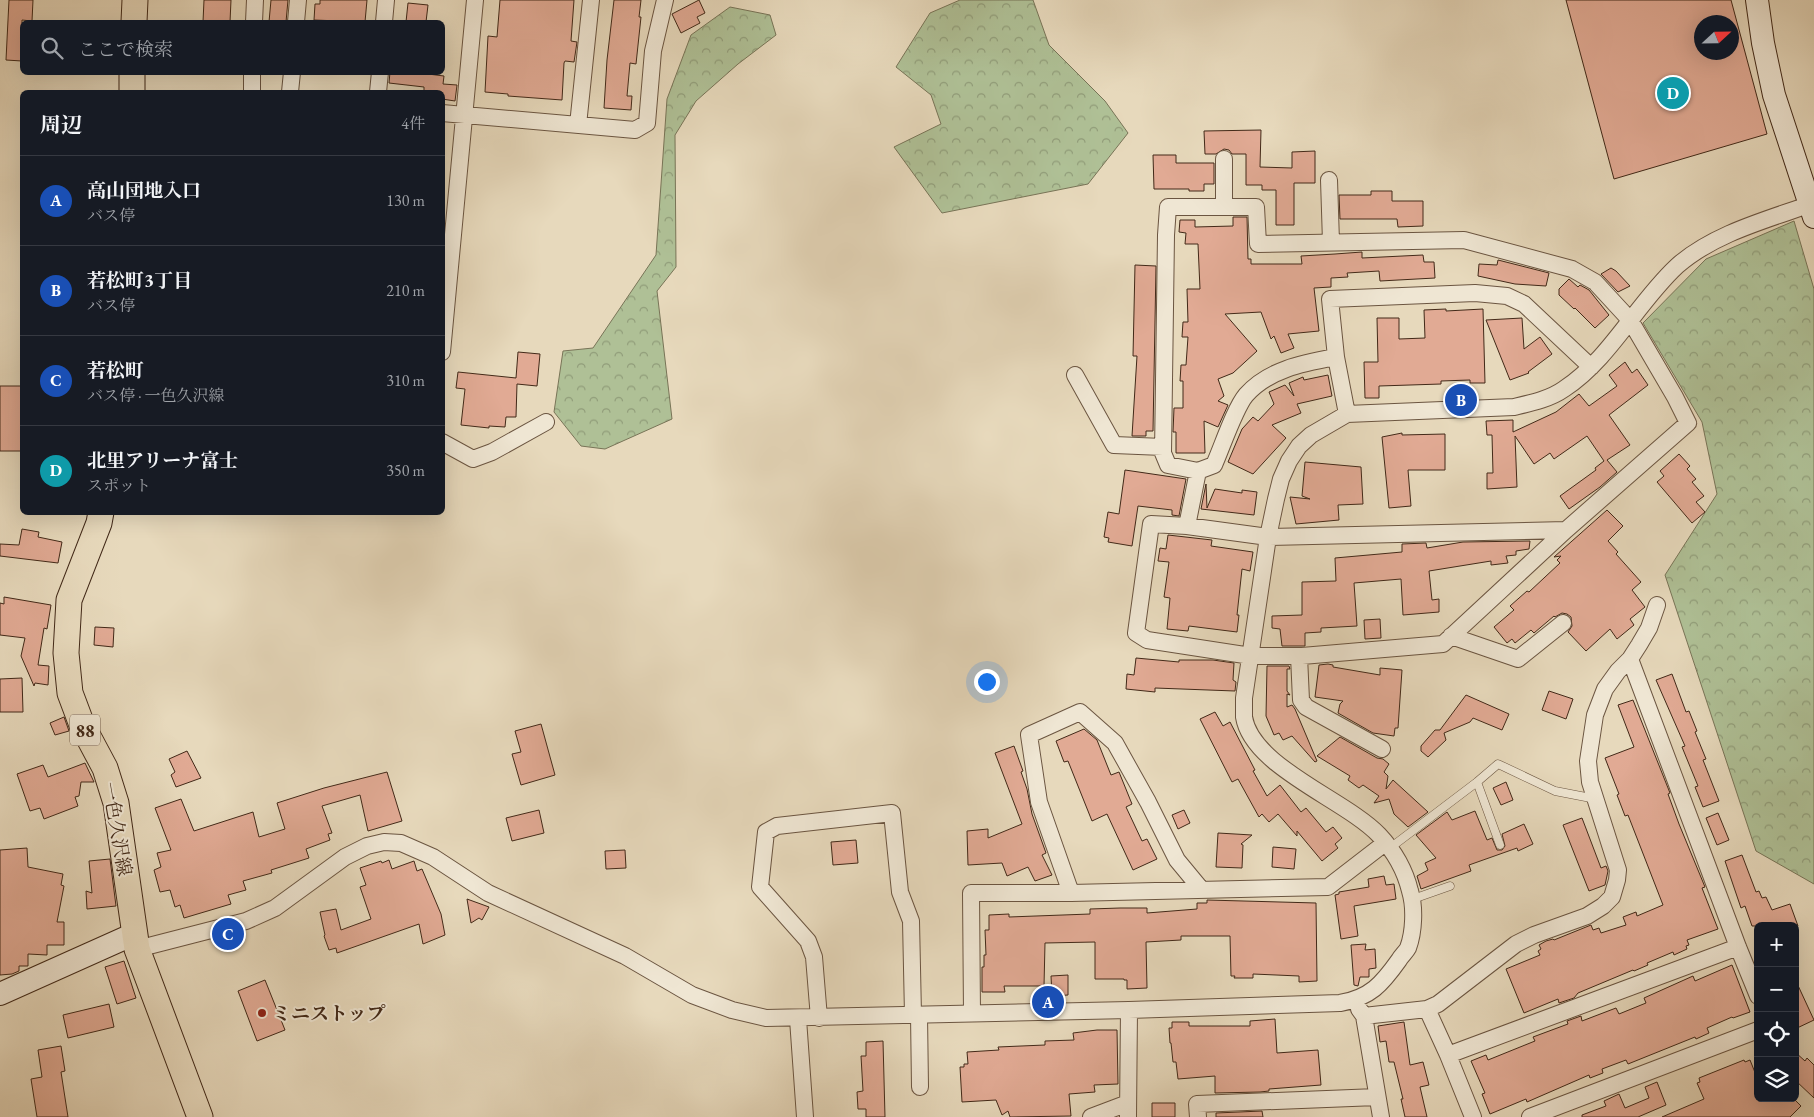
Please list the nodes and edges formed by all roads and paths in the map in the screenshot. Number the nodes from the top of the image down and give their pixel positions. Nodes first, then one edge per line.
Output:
1 (135, 0) edge
2 (255, 0) edge
3 (298, 0) edge
4 (386, 0) edge
5 (475, 0) edge
6 (591, 0) edge
7 (666, 0) edge
8 (1757, 0) edge
9 (134, 20) edge
10 (254, 20) edge
11 (296, 20) edge
12 (384, 20) edge
13 (132, 75) edge
14 (252, 75) edge
15 (292, 75) edge
16 (380, 75) edge
17 (132, 90) edge
18 (252, 90) edge
19 (290, 90) edge
20 (378, 90) edge
21 (445, 113) edge
22 (465, 115) junction
23 (578, 125) junction
24 (1224, 159) dead end
25 (1329, 180) dead end
26 (1224, 206) junction
27 (1813, 209) edge
28 (1331, 242) junction
29 (1630, 320) junction
30 (445, 321) edge
31 (1336, 357) junction
32 (1591, 367) junction
33 (1075, 375) dead end
34 (1347, 414) junction
35 (546, 422) dead end
36 (445, 444) edge
37 (1163, 447) junction
38 (1198, 471) junction
39 (101, 515) edge
40 (1186, 526) junction
41 (1566, 530) junction
42 (1268, 537) junction
43 (1656, 605) dead end
44 (1563, 623) dead end
45 (1452, 636) junction
46 (1251, 656) junction
47 (1299, 656) junction
48 (1630, 660) junction
49 (1382, 749) dead end
50 (1477, 782) junction
51 (1596, 799) junction
52 (1500, 845) dead end
53 (1388, 846) junction
54 (1450, 886) dead end
55 (1201, 889) junction
56 (1071, 893) junction
57 (1413, 899) junction
58 (135, 942) junction
59 (1738, 947) junction
60 (1754, 986) edge
61 (0, 994) edge
62 (1354, 1001) junction
63 (1427, 1009) junction
64 (1129, 1010) junction
65 (972, 1013) junction
66 (916, 1015) junction
67 (1364, 1016) junction
68 (820, 1018) junction
69 (798, 1019) junction
70 (1754, 1032) edge
71 (1448, 1055) junction
72 (920, 1087) dead end
73 (1377, 1097) junction
74 (1128, 1110) edge
75 (200, 1117) edge
76 (805, 1117) edge
77 (1091, 1117) edge
78 (1198, 1117) edge
79 (1381, 1117) edge
80 (1473, 1117) edge
81 (1530, 1117) edge

1 - 9 main road
2 - 10 street
3 - 11 street
4 - 12 street
5 - 22 street
6 - 23 street
7 - 23 street
8 - 27 street
13 - 17 main road
14 - 18 street
15 - 19 street
16 - 20 street
21 - 22 street
22 - 23 street
22 - 30 street
24 - 26 street
25 - 28 street
26 - 28 street
26 - 37 street
27 - 29 street
28 - 29 street
29 - 32 street
29 - 41 street
31 - 32 street
31 - 34 street
31 - 38 street
32 - 34 street
33 - 37 street
34 - 42 street
35 - 36 street
37 - 38 street
38 - 40 street
39 - 58 main road, 一色久沢線 / 88
40 - 42 street
40 - 46 street
41 - 42 street
41 - 45 street
42 - 46 street
43 - 48 street
44 - 45 street
45 - 47 street
46 - 47 street
46 - 53 street
47 - 49 street
48 - 51 street
48 - 59 street
50 - 51 lane
50 - 52 lane
50 - 53 lane
51 - 63 street
53 - 55 street
53 - 57 street
54 - 57 lane
55 - 56 street
55 - 56 street
56 - 65 street
57 - 62 street
58 - 61 street
58 - 69 street
58 - 75 main road, 一色久沢線 / 88
59 - 60 street
59 - 71 street
62 - 64 street
62 - 67 street
63 - 67 street
63 - 71 street
64 - 65 street
64 - 74 street
65 - 66 street
66 - 68 street
66 - 68 street
66 - 72 street
67 - 73 street
68 - 69 street
69 - 76 street
70 - 81 street
71 - 80 street
73 - 78 street
73 - 79 street
74 - 77 street

